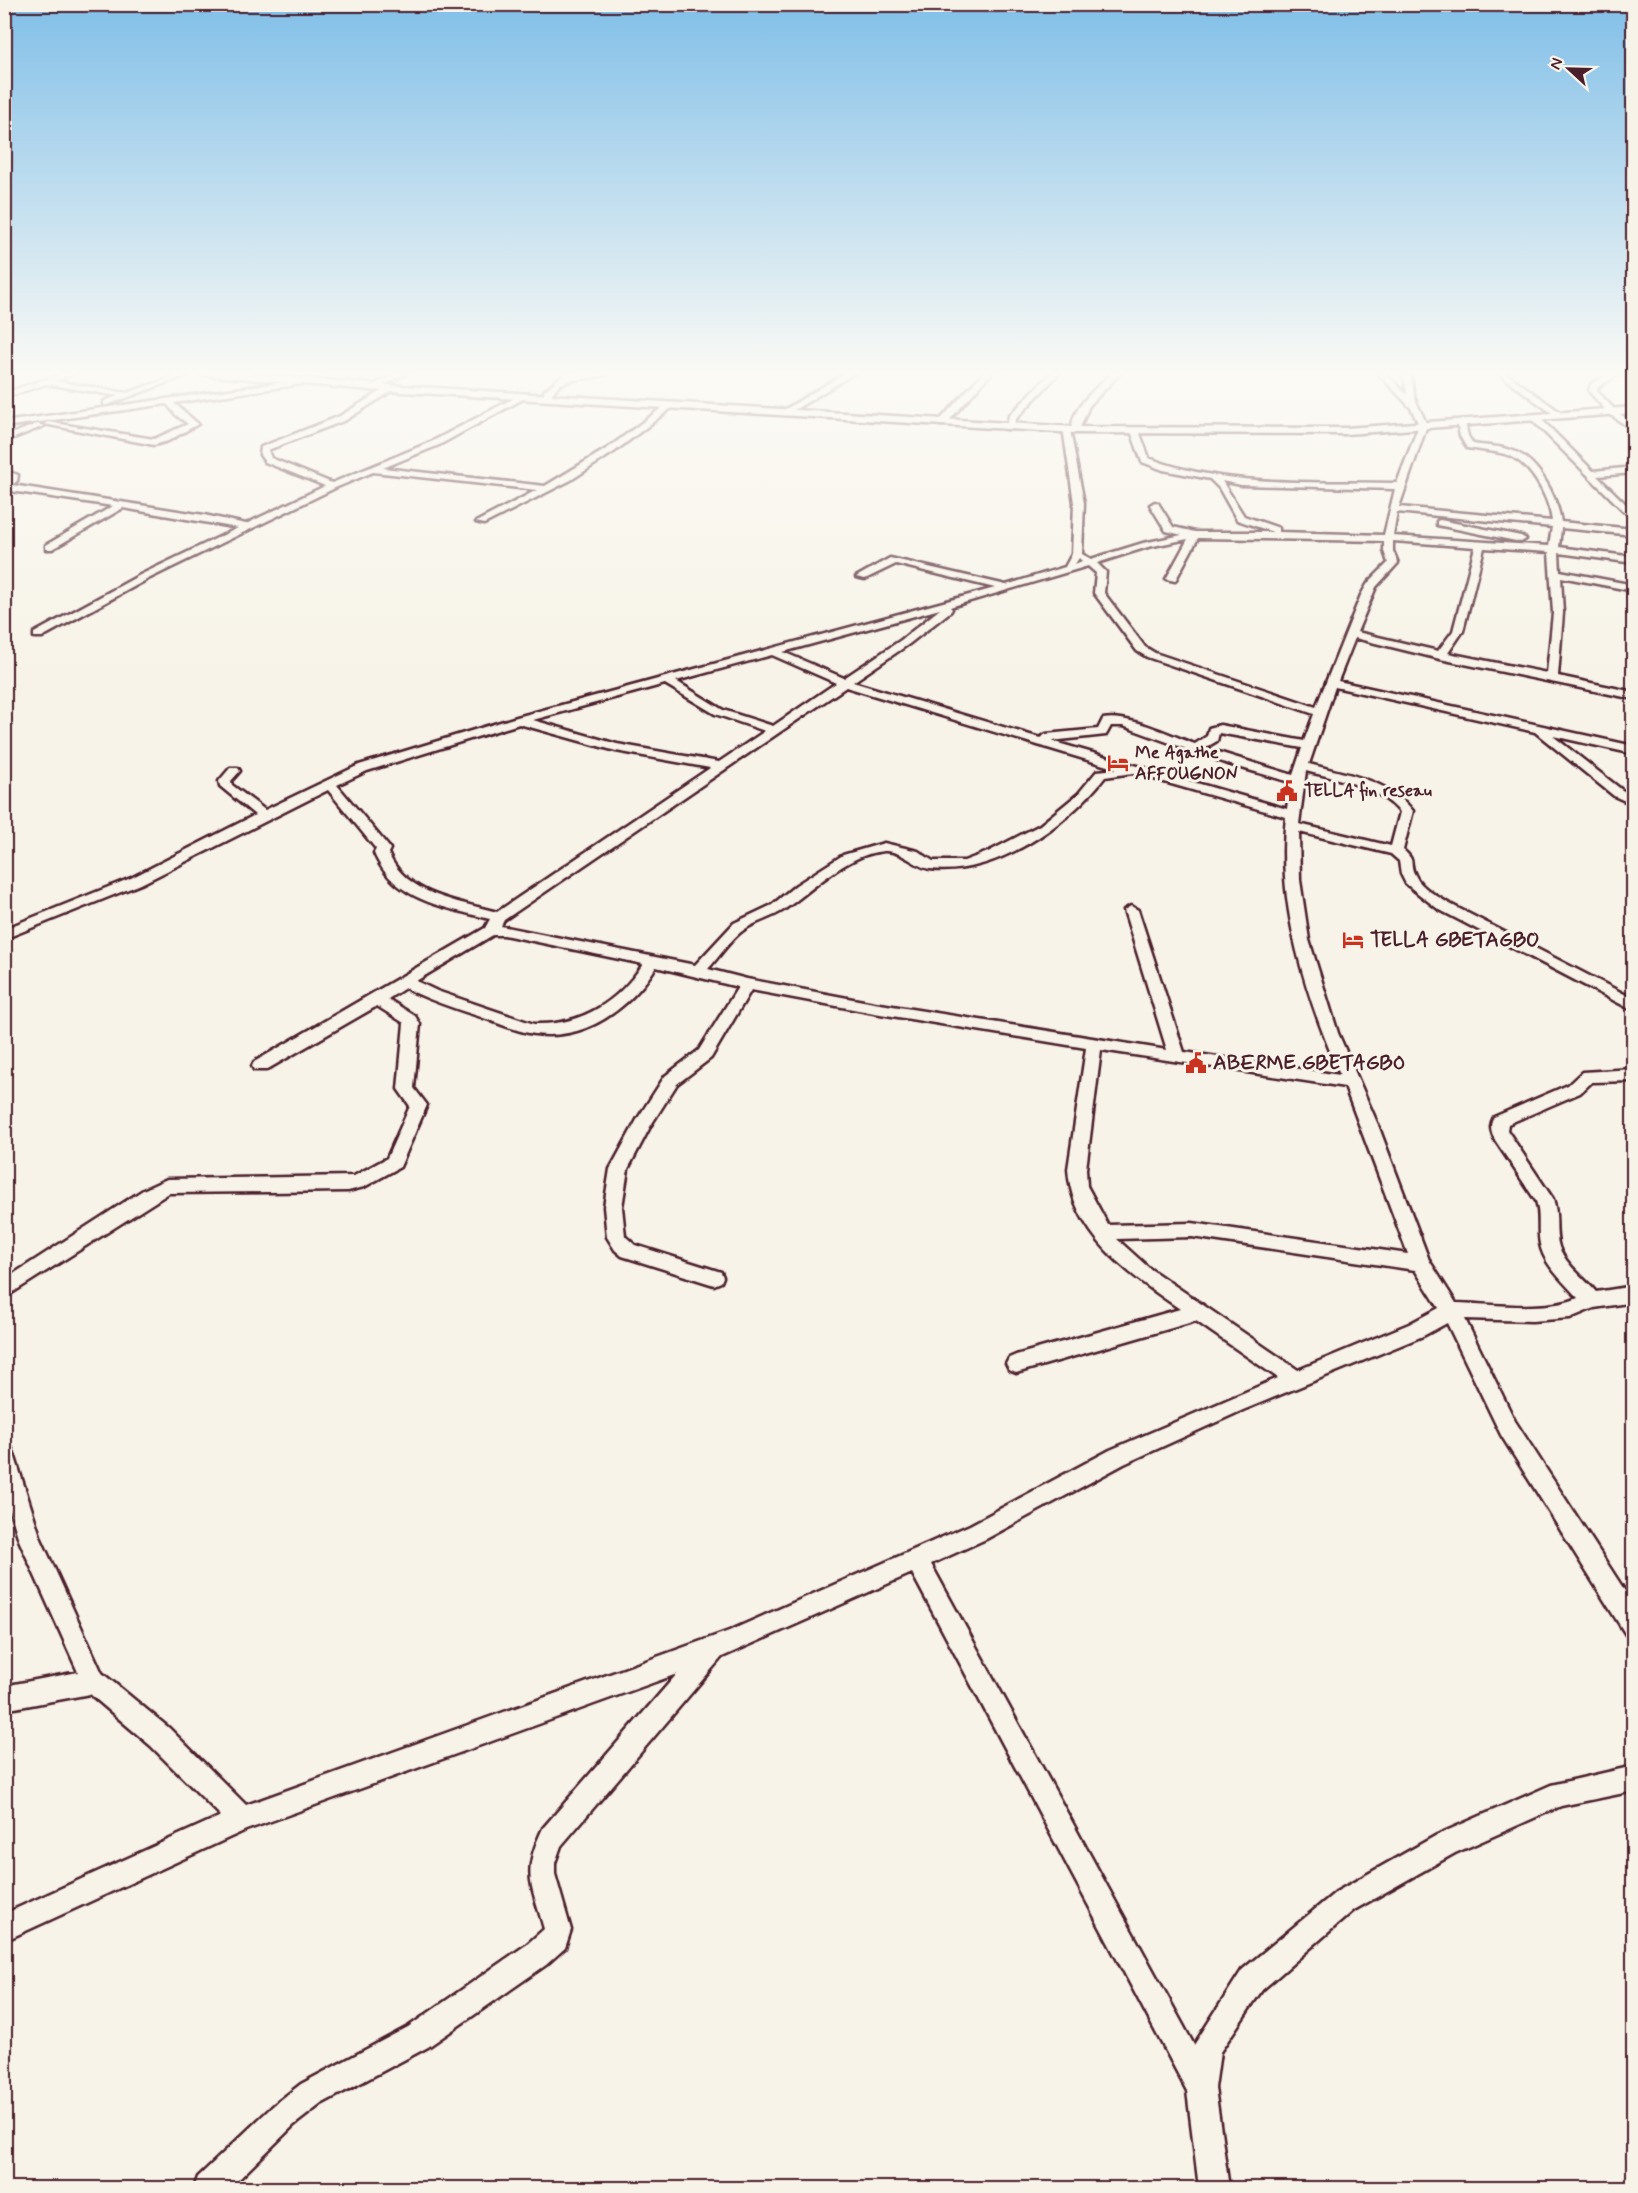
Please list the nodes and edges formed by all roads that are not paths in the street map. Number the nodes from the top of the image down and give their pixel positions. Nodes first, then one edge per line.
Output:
1 (8, 473) edge
2 (301, 473) edge
3 (363, 473) edge
4 (402, 473) edge
5 (573, 473) edge
6 (1075, 473) edge
7 (1193, 473) edge
8 (1406, 473) edge
9 (1534, 473) edge
10 (1597, 473) edge
11 (1590, 474) joint
12 (1212, 477) junction
13 (1241, 482) junction
14 (332, 486) junction
15 (1401, 486) junction
16 (5, 487) edge
17 (1223, 487) junction
18 (548, 489) junction
19 (122, 505) junction
20 (1155, 505) dead end
21 (1394, 511) junction
22 (1634, 518) edge
23 (482, 522) dead end
24 (1557, 525) junction
25 (246, 527) junction
26 (1634, 532) edge
27 (1278, 535) junction
28 (1195, 536) junction
29 (1386, 538) junction
30 (1480, 546) junction
31 (49, 547) dead end
32 (1554, 547) junction
33 (1077, 554) junction
34 (1634, 560) edge
35 (1089, 562) junction
36 (1066, 569) junction
37 (1556, 573) junction
38 (861, 577) dead end
39 (1171, 579) dead end
40 (1006, 588) junction
41 (1634, 588) edge
42 (955, 602) junction
43 (1352, 634) junction
44 (38, 635) dead end
45 (776, 652) junction
46 (1440, 656) junction
47 (1552, 677) junction
48 (668, 681) junction
49 (843, 682) junction
50 (1332, 683) junction
51 (1634, 696) edge
52 (1320, 712) junction
53 (521, 720) junction
54 (1536, 728) junction
55 (772, 730) junction
56 (1036, 739) junction
57 (1309, 746) junction
58 (1196, 748) junction
59 (1634, 750) edge
60 (719, 766) junction
61 (1135, 770) junction
62 (234, 771) dead end
63 (1300, 773) junction
64 (329, 783) junction
65 (1634, 801) edge
66 (264, 816) junction
67 (1293, 820) junction
68 (1396, 851) junction
69 (1131, 910) dead end
70 (499, 917) junction
71 (490, 931) junction
72 (4, 935) edge
73 (652, 962) junction
74 (698, 971) junction
75 (405, 982) junction
76 (747, 984) junction
77 (377, 999) junction
78 (1634, 1006) edge
79 (1094, 1044) junction
80 (1177, 1057) junction
81 (260, 1066) dead end
82 (1634, 1075) edge
83 (1350, 1082) junction
84 (1103, 1232) junction
85 (1421, 1263) junction
86 (714, 1277) dead end
87 (4, 1290) edge
88 (1634, 1294) edge
89 (1592, 1300) junction
90 (1450, 1311) junction
91 (1198, 1312) junction
92 (1016, 1364) dead end
93 (1297, 1380) junction
94 (4, 1454) edge
95 (917, 1560) junction
96 (1634, 1627) edge
97 (714, 1648) junction
98 (94, 1681) junction
99 (4, 1698) edge
100 (1634, 1778) edge
101 (242, 1819) junction
102 (4, 1928) edge
103 (1201, 2088) junction
104 (209, 2188) edge
105 (1214, 2188) edge

1 - 16 street
2 - 14 street
3 - 14 street
4 - 18 street
5 - 18 street
6 - 33 street
7 - 12 street
8 - 15 street
9 - 24 street
10 - 11 street
11 - 22 street
12 - 13 street
12 - 17 street
13 - 15 street
13 - 17 street
14 - 25 street
15 - 21 street
16 - 19 street
17 - 27 street
18 - 23 street
19 - 25 street
19 - 31 street
20 - 28 street
21 - 24 street
21 - 29 street
21 - 32 street
24 - 26 street
24 - 32 street
25 - 44 street
27 - 28 street
27 - 29 street
28 - 35 street
28 - 39 street
29 - 30 street
29 - 43 street
30 - 32 street
30 - 46 street
32 - 34 street
32 - 37 street
33 - 35 street
33 - 36 street
35 - 36 street
35 - 52 street
36 - 40 street
37 - 41 street
37 - 47 street
38 - 40 street
40 - 42 street
42 - 45 street
42 - 49 street
43 - 46 street
43 - 50 street
45 - 48 street
45 - 49 street
46 - 47 street
47 - 51 street
48 - 53 street
48 - 55 street
49 - 55 street
49 - 56 street
50 - 52 street
50 - 54 street
52 - 57 street
53 - 60 street
53 - 64 street
54 - 59 street
54 - 65 street
55 - 60 street
56 - 58 street
56 - 61 street
57 - 58 street
57 - 63 street
58 - 63 street
60 - 70 street
61 - 67 street
61 - 74 street
62 - 66 street
63 - 67 street
63 - 68 street
64 - 66 street
64 - 70 street
66 - 72 street
67 - 68 street
67 - 83 street
68 - 78 street
69 - 80 street
70 - 71 street
71 - 73 street
71 - 75 street
73 - 74 street
73 - 75 street
74 - 76 street
75 - 77 street
76 - 79 street
76 - 86 street
77 - 81 street
77 - 87 street
79 - 80 street
79 - 84 street
80 - 83 street
82 - 89 street
83 - 85 street
84 - 85 street
84 - 91 street
85 - 90 street
88 - 89 street
89 - 90 street
90 - 93 street
90 - 96 street
91 - 92 street
91 - 93 street
93 - 95 street
94 - 98 street
95 - 97 street
95 - 103 street
97 - 101 street
97 - 104 street
98 - 99 street
98 - 101 street
100 - 103 street
101 - 102 street
103 - 105 street

